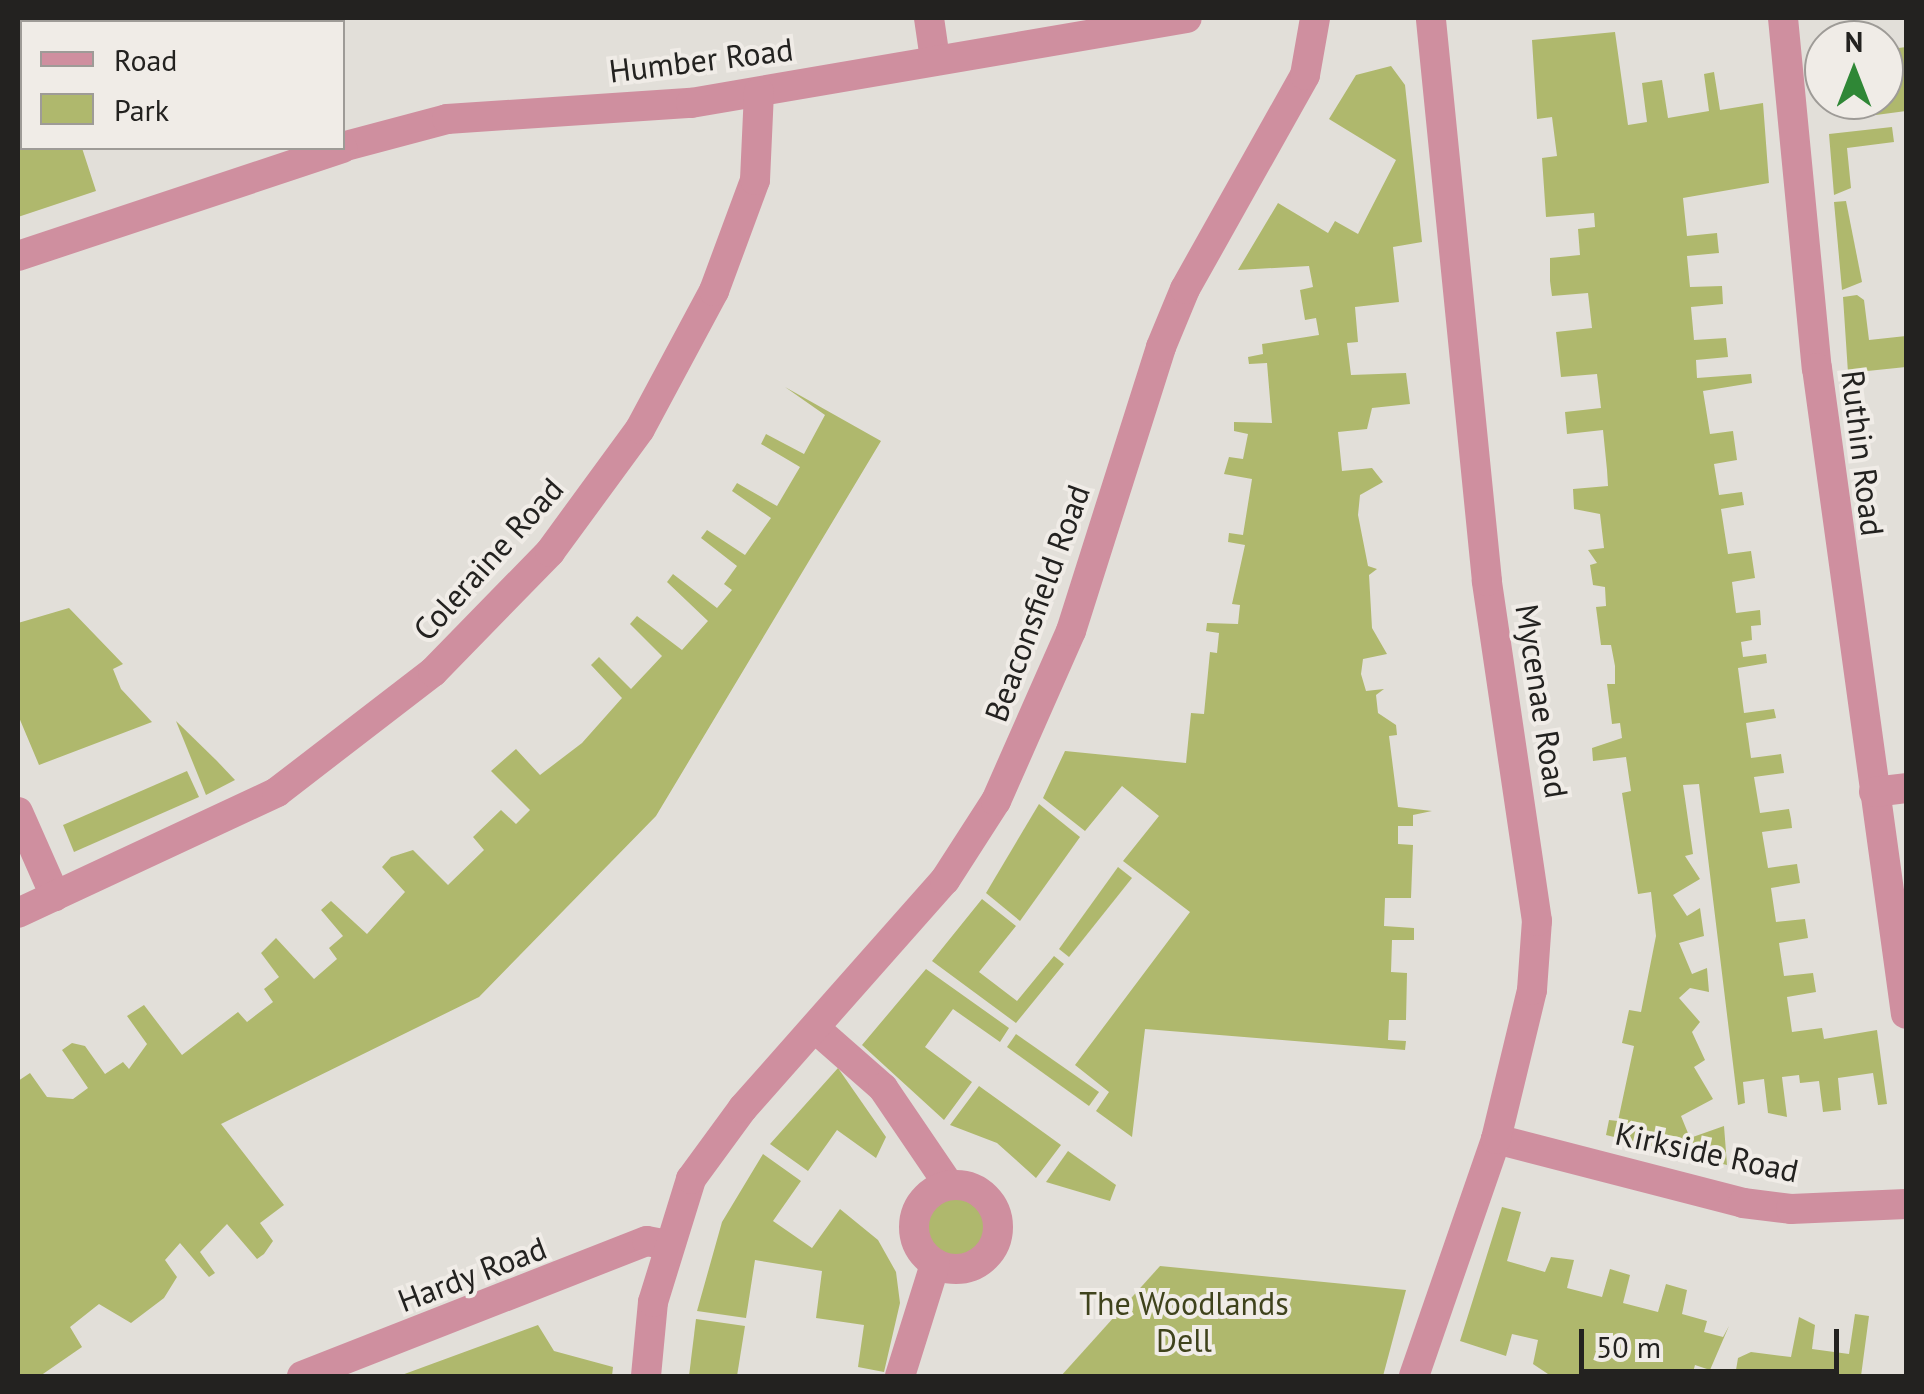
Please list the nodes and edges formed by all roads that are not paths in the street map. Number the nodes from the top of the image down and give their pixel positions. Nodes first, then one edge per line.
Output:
1 (929, 18) edge
2 (1187, 18) edge
3 (1315, 18) edge
4 (1436, 18) edge
5 (1783, 18) edge
6 (935, 58) junction
7 (759, 92) junction
8 (345, 146) edge
9 (333, 150) edge
10 (18, 256) edge
11 (1906, 788) edge
12 (1874, 792) junction
13 (18, 812) edge
14 (54, 896) junction
15 (18, 912) edge
16 (1906, 1014) edge
17 (816, 1030) junction
18 (1496, 1138) junction
19 (949, 1185) junction
20 (1906, 1204) edge
21 (667, 1245) junction
22 (935, 1264) junction
23 (302, 1376) edge
24 (646, 1376) edge
25 (900, 1376) edge
26 (1414, 1376) edge

1 - 6 street
2 - 6 street, Humber Road
3 - 17 street, Beaconsfield Road
4 - 18 street, Mycenae Road
5 - 12 street, Ruthin Road
6 - 7 street, Humber Road
7 - 8 street, Humber Road
7 - 14 street, Coleraine Road
9 - 10 street, Humber Road
11 - 12 street
12 - 16 street, Ruthin Road
13 - 14 street
14 - 15 street, Coleraine Road
17 - 19 street
17 - 21 street, Beaconsfield Road
18 - 20 street, Kirkside Road
18 - 26 street, Mycenae Road
19 - 22 street
19 - 22 street
21 - 23 street, Hardy Road
21 - 24 street, Beaconsfield Road
22 - 25 street

